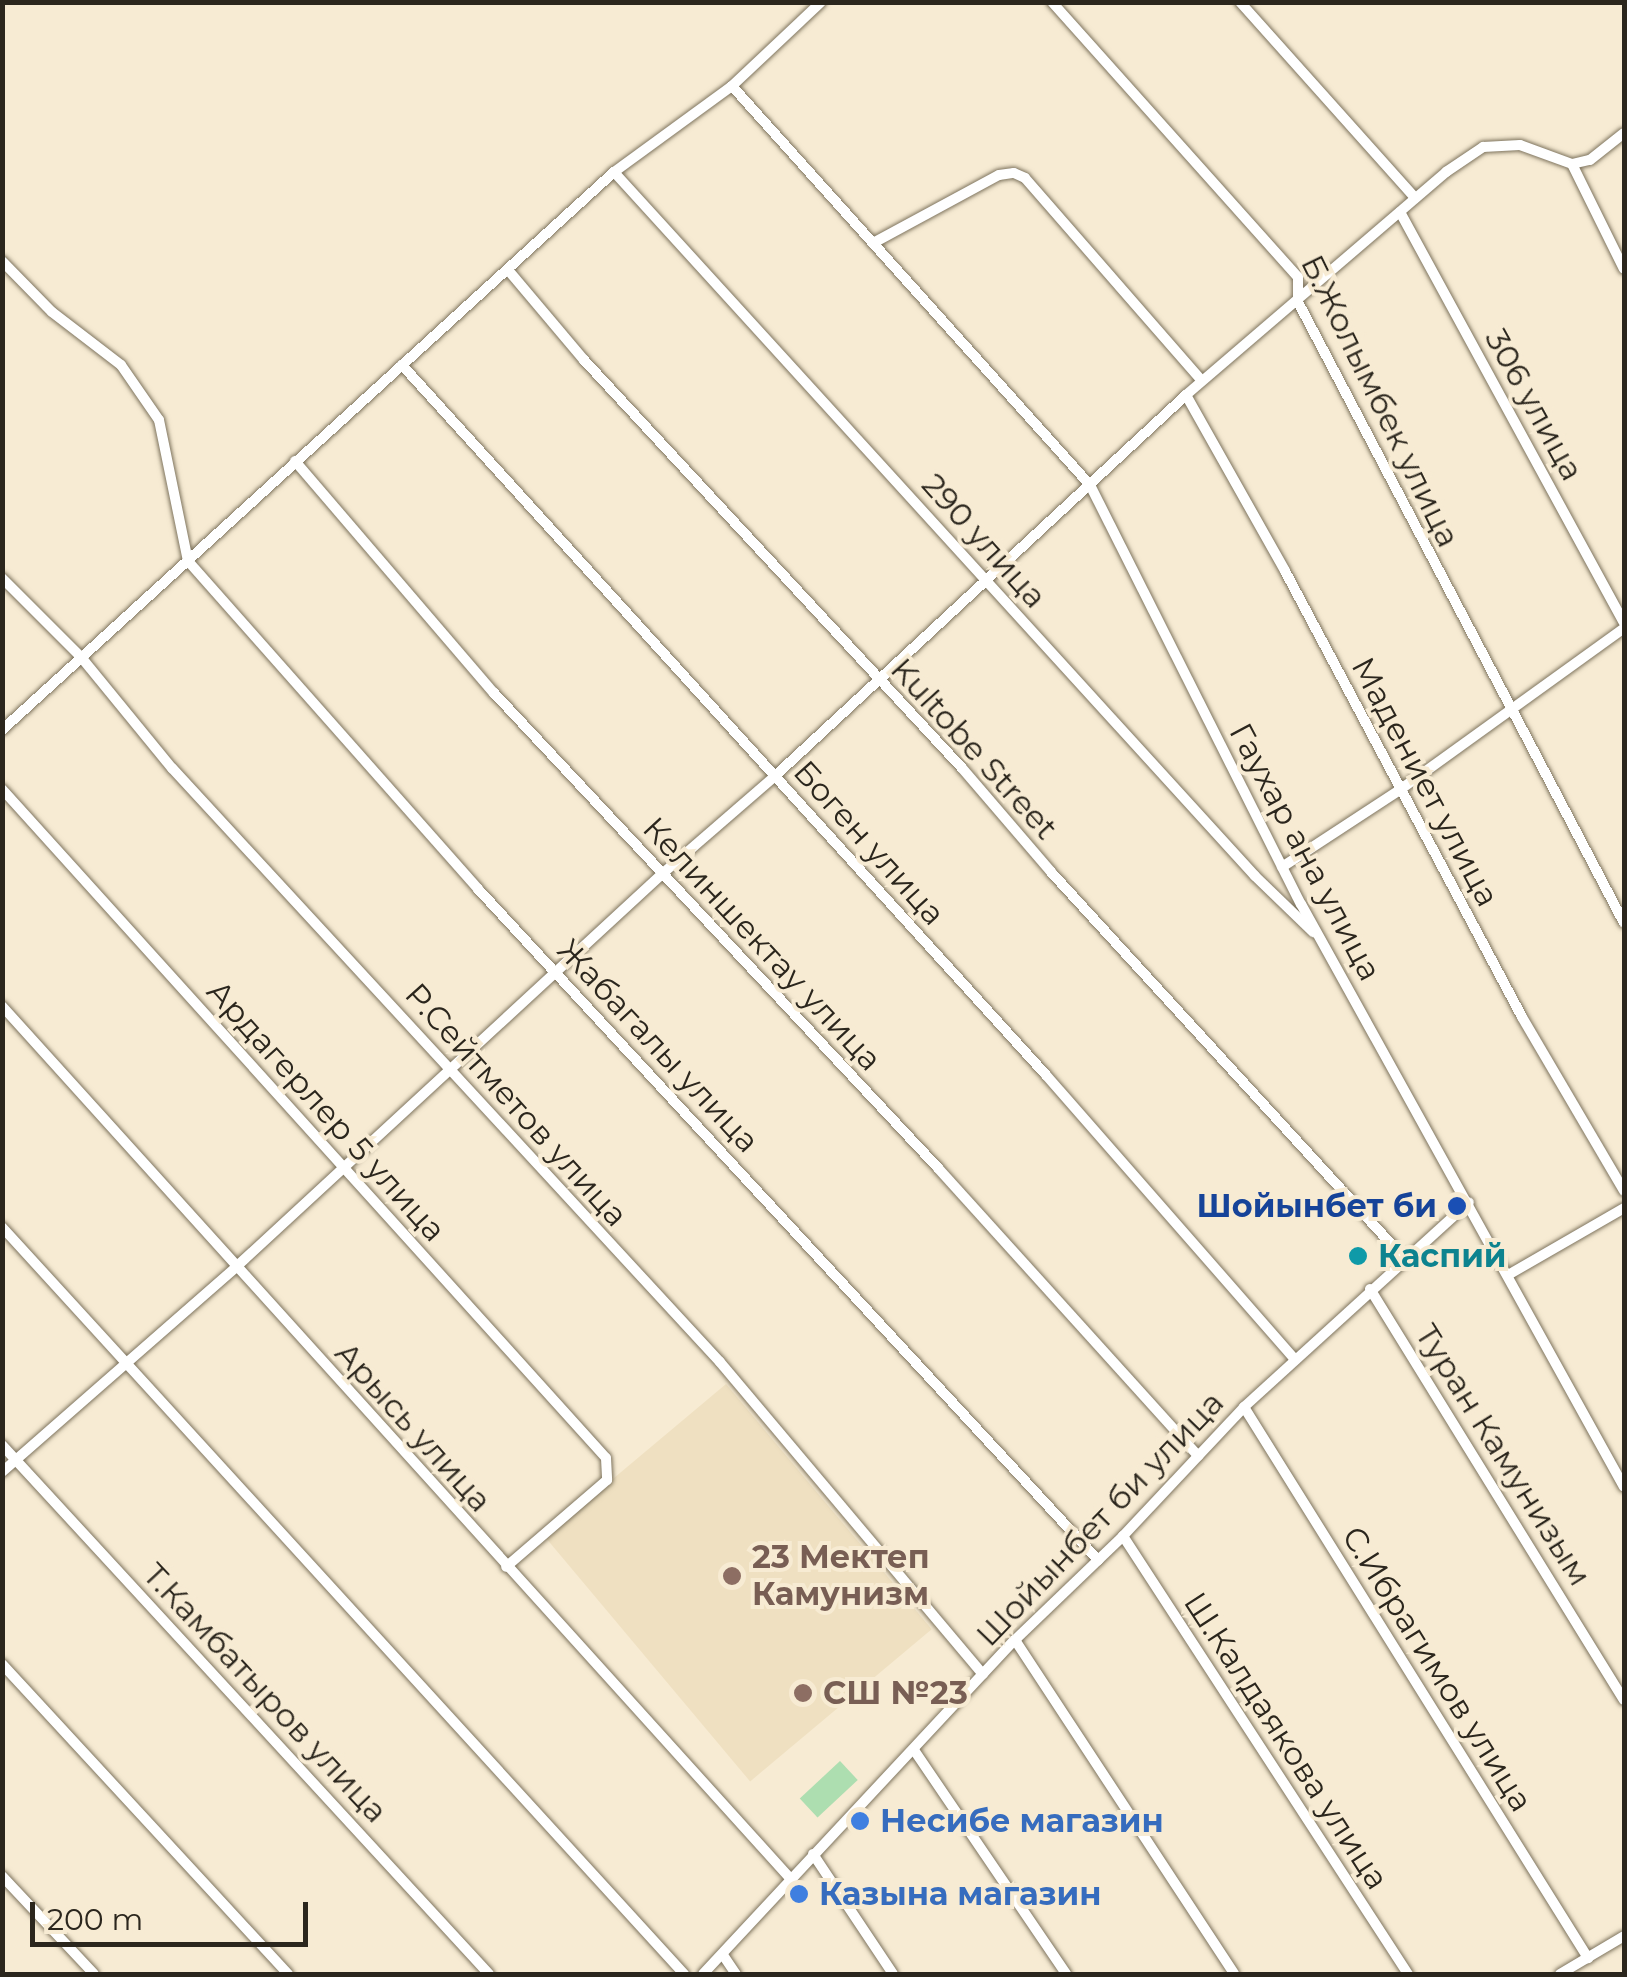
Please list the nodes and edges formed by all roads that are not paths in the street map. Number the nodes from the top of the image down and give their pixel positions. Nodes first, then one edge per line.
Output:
1 (821, 2) edge
2 (1052, 2) edge
3 (1240, 2) edge
4 (732, 86) junction
5 (1624, 134) edge
6 (1572, 164) junction
7 (614, 172) junction
8 (1414, 198) junction
9 (1400, 212) junction
10 (874, 242) junction
11 (2, 261) edge
12 (1624, 269) edge
13 (509, 271) junction
14 (1298, 302) junction
15 (402, 365) junction
16 (1202, 381) junction
17 (1186, 395) junction
18 (295, 462) junction
19 (1090, 485) junction
20 (188, 561) junction
21 (2, 578) edge
22 (987, 580) junction
23 (1624, 625) edge
24 (81, 658) junction
25 (879, 681) junction
26 (1508, 708) junction
27 (2, 730) edge
28 (776, 776) junction
29 (2, 789) edge
30 (1401, 790) junction
31 (1282, 867) junction
32 (662, 874) junction
33 (1624, 923) edge
34 (1321, 940) junction
35 (558, 974) junction
36 (2, 1006) edge
37 (450, 1071) junction
38 (342, 1167) junction
39 (1624, 1190) edge
40 (1468, 1202) junction
41 (1624, 1208) edge
42 (2, 1226) edge
43 (1404, 1258) junction
44 (236, 1266) junction
45 (1508, 1275) junction
46 (1370, 1288) junction
47 (1295, 1359) junction
48 (126, 1363) junction
49 (1244, 1407) junction
50 (2, 1445) edge
51 (1198, 1456) junction
52 (16, 1460) junction
53 (2, 1472) edge
54 (1624, 1487) edge
55 (1123, 1536) junction
56 (1098, 1560) junction
57 (506, 1567) junction
58 (1015, 1640) junction
59 (2, 1664) edge
60 (983, 1674) junction
61 (1624, 1700) edge
62 (914, 1750) junction
63 (813, 1854) junction
64 (2, 1876) edge
65 (790, 1878) junction
66 (1624, 1936) edge
67 (722, 1954) junction
68 (1588, 1958) junction
69 (94, 1974) edge
70 (288, 1974) edge
71 (489, 1974) edge
72 (684, 1974) edge
73 (703, 1974) edge
74 (736, 1974) edge
75 (893, 1974) edge
76 (1066, 1974) edge
77 (1234, 1974) edge
78 (1408, 1974) edge
79 (1560, 1974) edge

1 - 4 street
2 - 14 street, Б.Жолымбек улица
3 - 8 street
4 - 7 street
4 - 10 street, Гаухар ана улица
5 - 6 street
6 - 8 street
6 - 12 street
7 - 13 street
7 - 22 street, 290 улица
8 - 9 street
9 - 14 street
9 - 23 street, 306 улица
10 - 16 street
10 - 19 street, Гаухар ана улица
11 - 20 street
13 - 15 street
13 - 25 street, Kultobe Street
14 - 16 street
14 - 26 street, Б.Жолымбек улица
15 - 18 street
15 - 28 street, Боген улица
16 - 17 street
17 - 19 street
17 - 30 street, Мадениет улица
18 - 20 street
18 - 32 street, Келиншектау улица
19 - 22 street
19 - 31 street, Гаухар ана улица
20 - 24 street
20 - 35 street, Жабагалы улица
21 - 24 street, Р.Сейтметов улица
22 - 25 street
22 - 34 street, 290 улица
23 - 26 street
24 - 27 street
24 - 37 street, Р.Сейтметов улица
25 - 28 street
25 - 43 street, Kultobe Street
26 - 30 street
26 - 33 street, Б.Жолымбек улица
28 - 32 street
28 - 47 street, Боген улица
29 - 38 street, Ардагерлер 5 улица
30 - 31 street
30 - 39 street, Мадениет улица
31 - 34 street, Гаухар ана улица
32 - 35 street
32 - 51 street, Келиншектау улица
34 - 40 street, Гаухар ана улица
35 - 37 street
35 - 56 street, Жабагалы улица
36 - 44 street, Арысь улица
37 - 38 street
37 - 60 street, Р.Сейтметов улица
38 - 44 street
38 - 57 street, Ардагерлер 5 улица
40 - 43 street, Шойынбет би улица
40 - 45 street, Гаухар ана улица
41 - 45 street
42 - 48 street
43 - 46 street, Шойынбет би улица
44 - 48 street
44 - 57 street, Арысь улица
45 - 54 street, Гаухар ана улица
46 - 47 street, Шойынбет би улица
46 - 61 street, Туран Камунизым
47 - 49 street, Шойынбет би улица
48 - 52 street
48 - 72 street
49 - 51 street, Шойынбет би улица
49 - 68 street, С.Ибрагимов улица
50 - 52 street, Т.Камбатыров улица
51 - 55 street, Шойынбет би улица
52 - 53 street
52 - 71 street, Т.Камбатыров улица
55 - 56 street, Шойынбет би улица
55 - 78 street, Ш.Калдаякова улица
56 - 58 street, Шойынбет би улица
57 - 65 street, Арысь улица
58 - 60 street, Шойынбет би улица
58 - 77 street
59 - 70 street
60 - 62 street, Шойынбет би улица
62 - 63 street, Шойынбет би улица
62 - 76 street
63 - 65 street, Шойынбет би улица
63 - 75 street
64 - 69 street
65 - 67 street, Шойынбет би улица
66 - 68 street
67 - 73 street, Шойынбет би улица
67 - 74 street
68 - 79 street

